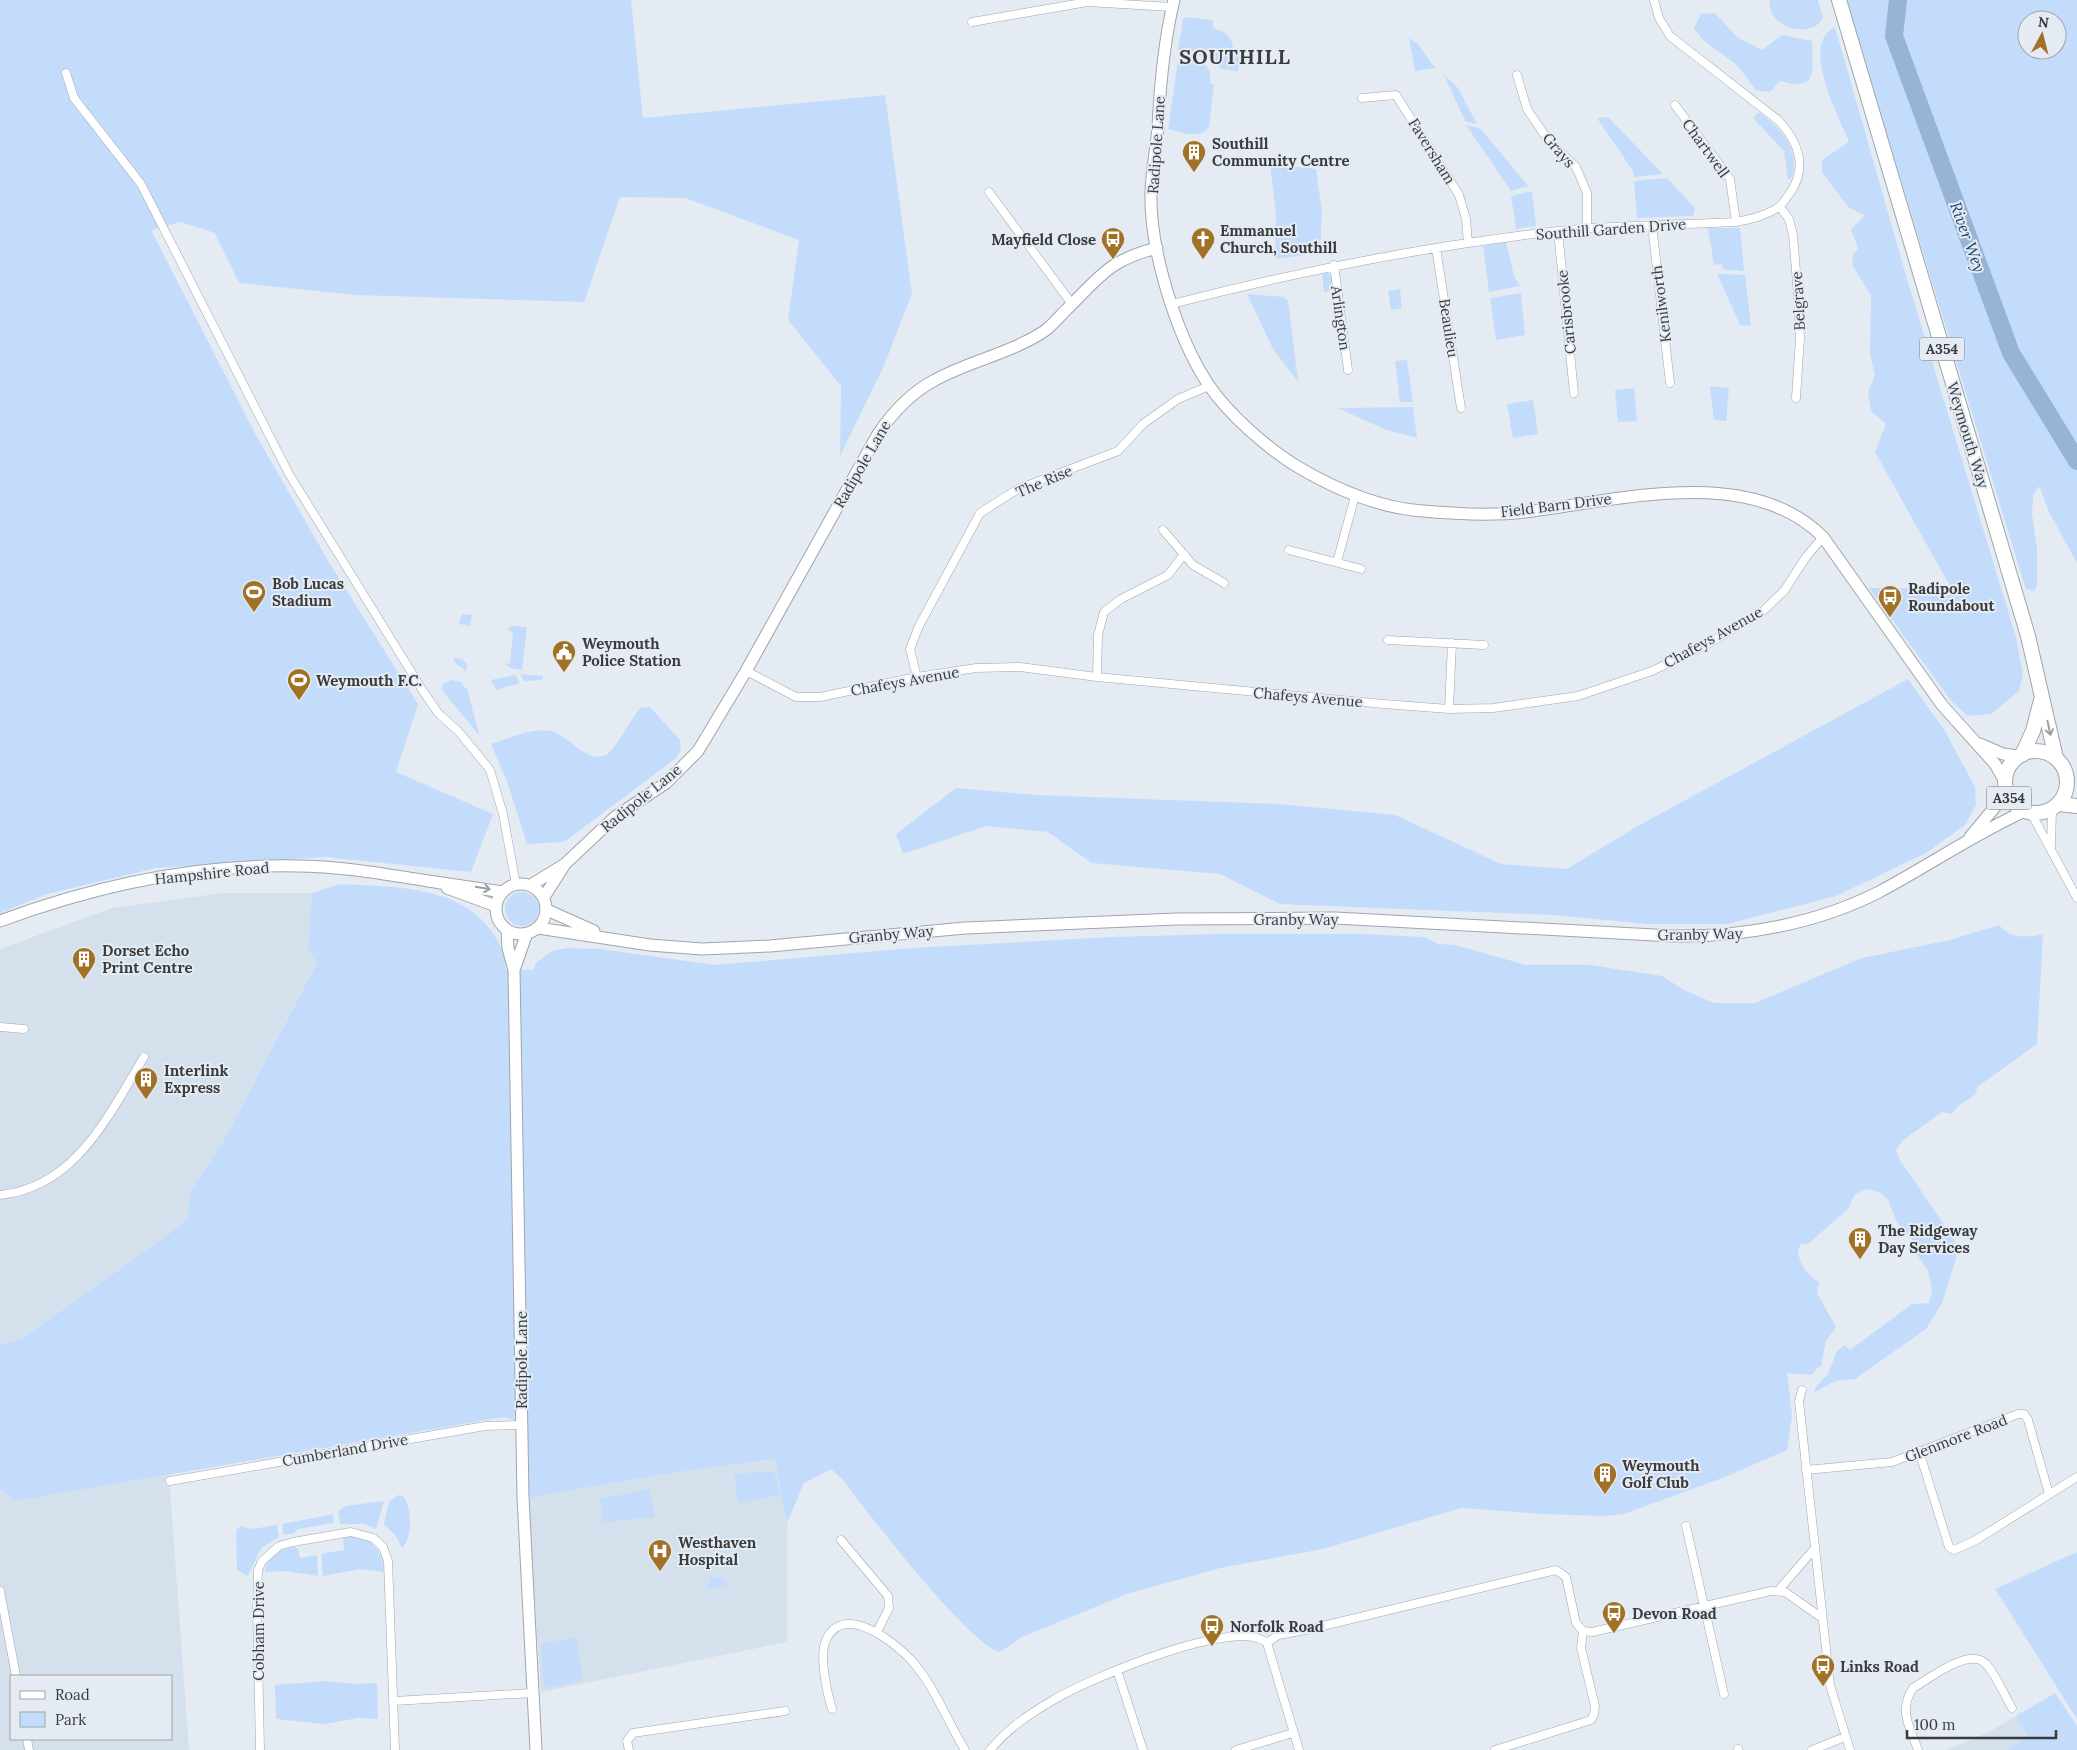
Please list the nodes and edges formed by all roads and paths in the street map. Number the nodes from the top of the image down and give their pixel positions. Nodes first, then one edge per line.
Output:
1 (1654, 0) edge
2 (1839, 0) edge
3 (1173, 4) edge
4 (972, 22) dead end
5 (66, 73) dead end
6 (1517, 75) dead end
7 (1362, 98) dead end
8 (1676, 106) dead end
9 (989, 192) dead end
10 (1780, 208) junction
11 (1736, 222) junction
12 (1652, 225) junction
13 (1587, 228) junction
14 (1558, 231) junction
15 (1468, 243) junction
16 (1157, 248) junction
17 (1436, 248) junction
18 (1334, 265) junction
19 (1072, 304) junction
20 (1172, 304) junction
21 (1348, 370) dead end
22 (1670, 383) dead end
23 (1209, 386) junction
24 (1574, 392) dead end
25 (1796, 398) dead end
26 (1461, 408) dead end
27 (1355, 496) junction
28 (1163, 530) dead end
29 (1823, 537) junction
30 (1290, 550) dead end
31 (1184, 554) junction
32 (1336, 562) junction
33 (1361, 569) dead end
34 (1224, 584) dead end
35 (1388, 640) dead end
36 (1452, 643) junction
37 (1484, 645) dead end
38 (746, 671) junction
39 (917, 677) junction
40 (1096, 677) junction
41 (2041, 699) junction
42 (1449, 709) junction
43 (1976, 742) junction
44 (2020, 756) junction
45 (2056, 758) junction
46 (2072, 775) edge
47 (2005, 785) junction
48 (2077, 806) edge
49 (2055, 807) junction
50 (2028, 812) junction
51 (1966, 842) junction
52 (2051, 846) junction
53 (565, 864) junction
54 (429, 881) junction
55 (516, 884) junction
56 (530, 885) junction
57 (502, 892) junction
58 (544, 897) junction
59 (2077, 898) edge
60 (496, 906) junction
61 (547, 910) junction
62 (0, 921) edge
63 (538, 928) junction
64 (508, 930) junction
65 (527, 933) junction
66 (607, 937) junction
67 (514, 970) junction
68 (0, 1027) edge
69 (24, 1029) dead end
70 (144, 1058) dead end
71 (0, 1194) edge
72 (1802, 1390) dead end
73 (521, 1425) junction
74 (1919, 1451) junction
75 (1806, 1470) junction
76 (2077, 1478) edge
77 (170, 1480) dead end
78 (2049, 1494) junction
79 (1686, 1526) dead end
80 (841, 1540) dead end
81 (1815, 1548) junction
82 (0, 1590) edge
83 (1778, 1591) junction
84 (1704, 1607) junction
85 (2, 1612) edge
86 (1822, 1618) junction
87 (876, 1632) junction
88 (1583, 1632) junction
89 (1266, 1643) junction
90 (1117, 1670) junction
91 (16, 1675) edge
92 (532, 1693) junction
93 (1724, 1694) dead end
94 (394, 1701) junction
95 (2012, 1708) dead end
96 (832, 1709) dead end
97 (784, 1711) dead end
98 (1293, 1733) junction
99 (1845, 1737) junction
100 (260, 1750) edge
101 (395, 1750) edge
102 (536, 1750) edge
103 (628, 1750) edge
104 (965, 1750) edge
105 (990, 1750) edge
106 (1143, 1750) edge
107 (1236, 1750) edge
108 (1299, 1750) edge
109 (1495, 1750) edge
110 (1812, 1750) edge
111 (1850, 1750) edge
112 (1918, 1750) edge

1 - 10 street
2 - 41 highway, Weymouth Way / A354
3 - 4 street
3 - 16 main road, Radipole Lane
5 - 55 street
6 - 13 street, Grays
7 - 15 street, Faversham
8 - 11 street, Chartwell
9 - 19 street
10 - 11 street, Southill Garden Drive
10 - 25 street, Belgrave
11 - 12 street, Southill Garden Drive
12 - 13 street, Southill Garden Drive
12 - 22 street, Kenilworth
13 - 14 street, Southill Garden Drive
14 - 15 street, Southill Garden Drive
14 - 24 street, Carisbrooke
15 - 17 street, Southill Garden Drive
16 - 19 main road, Radipole Lane
16 - 20 main road, Field Barn Drive
17 - 18 street, Southill Garden Drive
17 - 26 street, Beaulieu
18 - 20 street, Southill Garden Drive
18 - 21 street, Arlington
19 - 38 main road, Radipole Lane
20 - 23 main road, Field Barn Drive
23 - 27 main road, Field Barn Drive
23 - 39 street, The Rise
27 - 29 main road, Field Barn Drive
27 - 32 street
28 - 31 street
29 - 42 street, Chafeys Avenue
29 - 43 main road, Field Barn Drive
30 - 32 street
31 - 34 street
31 - 40 street
32 - 33 street
35 - 36 street
36 - 37 street
36 - 42 street
38 - 39 street, Chafeys Avenue
38 - 53 main road, Radipole Lane
39 - 40 street, Chafeys Avenue
40 - 42 street, Chafeys Avenue
41 - 44 highway, Weymouth Way / A354
41 -> 45 highway, Weymouth Way / A354
43 - 44 main road, Field Barn Drive
43 - 47 main road, Field Barn Drive
44 - 45 highway
44 - 47 highway, A354
45 - 46 highway, A354
46 - 49 highway, A354
47 - 50 highway, A354
47 - 51 main road, Granby Way
48 - 49 highway, A354
49 - 50 highway, A354
49 - 52 street
50 - 51 main road, Granby Way
50 - 52 street
51 - 66 main road, Granby Way
52 - 59 street
53 - 56 main road, Radipole Lane
53 - 58 main road, Radipole Lane
54 -> 57 main road
54 - 60 main road
54 - 62 main road, Hampshire Road
55 - 56 main road
55 - 57 main road
56 - 58 main road
57 - 60 main road
58 - 61 main road
60 - 64 main road
61 - 63 main road
61 - 66 main road, Granby Way
63 - 65 main road
63 - 66 main road, Granby Way
64 - 65 main road
64 - 67 main road, Radipole Lane
65 - 67 main road, Radipole Lane
67 - 73 main road, Radipole Lane
68 - 69 street
70 - 71 street
72 - 75 street
73 - 77 street, Cumberland Drive
73 - 92 main road, Radipole Lane
74 - 75 street, Glenmore Road
74 - 78 street, Glenmore Road
74 - 78 street
75 - 81 street
76 - 78 street
79 - 84 street
80 - 87 street
81 - 83 street
81 - 86 street
82 - 85 street
83 - 84 street
83 - 86 street
84 - 88 street
84 - 93 street
85 - 91 street
86 - 99 street
87 - 96 street
87 - 104 street
88 - 89 street
88 - 109 street
89 - 90 street
89 - 98 street
90 - 105 street
90 - 106 street
92 - 94 street
92 - 102 main road, Radipole Lane
94 - 100 street, Cobham Drive
94 - 101 street, Cobham Drive
95 - 112 street
97 - 103 street
98 - 107 street
98 - 108 street
99 - 110 street
99 - 111 street

